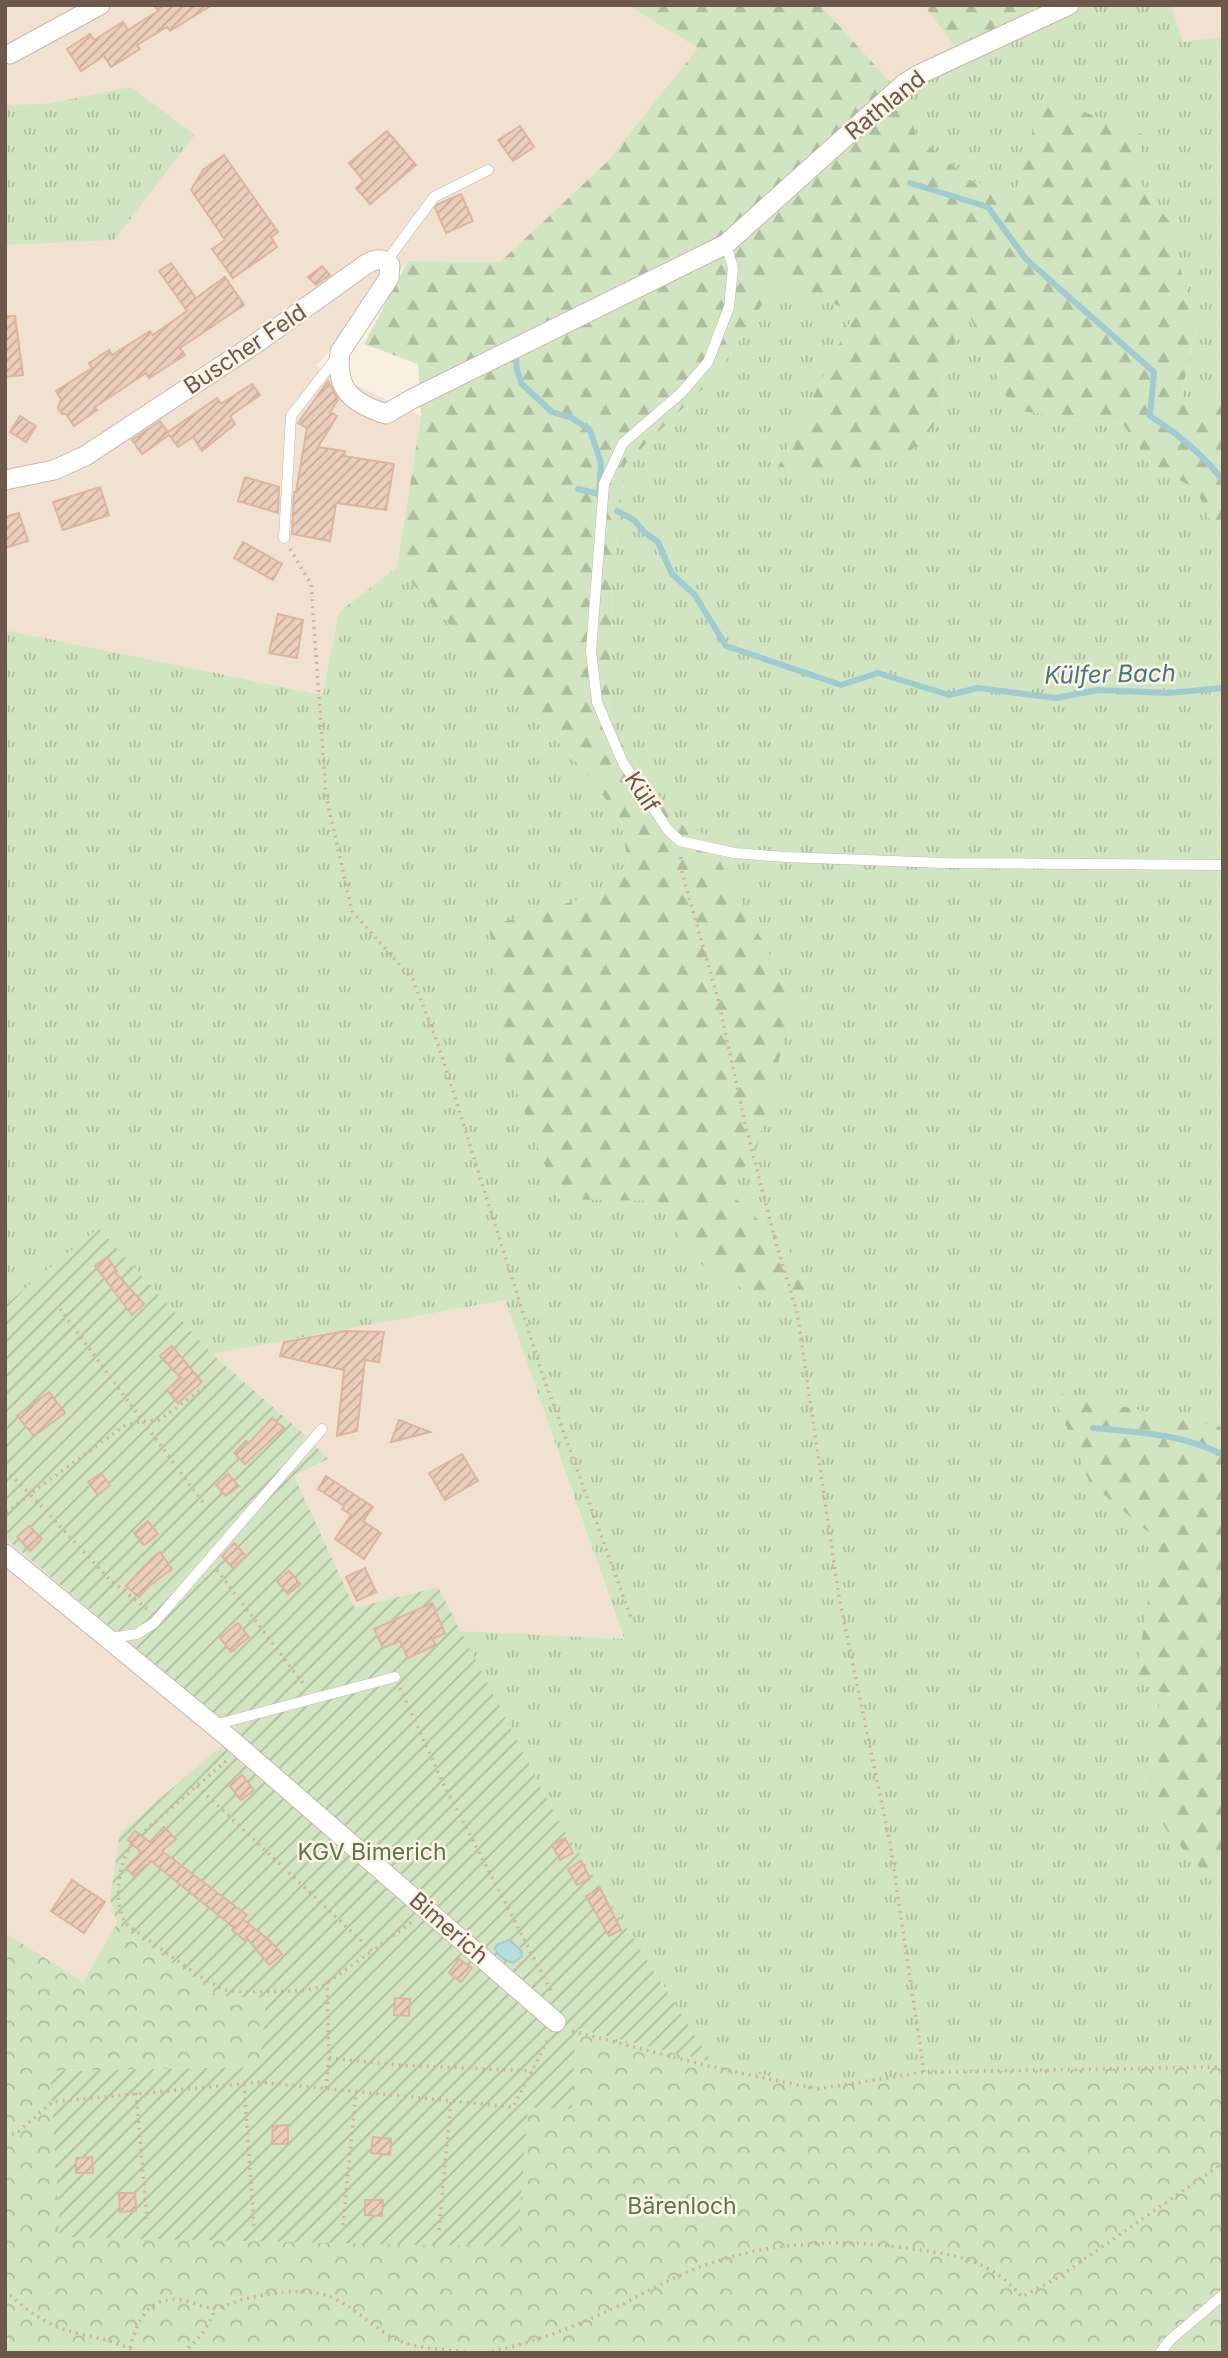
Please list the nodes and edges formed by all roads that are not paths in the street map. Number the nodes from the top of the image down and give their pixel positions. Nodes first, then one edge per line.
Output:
1 (100, 5) edge
2 (1069, 5) edge
3 (10, 54) dead end
4 (488, 170) dead end
5 (726, 244) junction
6 (386, 262) junction
7 (340, 352) junction
8 (5, 480) edge
9 (284, 538) road end
10 (1223, 864) edge
11 (322, 1429) dead end
12 (5, 1554) edge
13 (106, 1638) junction
14 (395, 1676) road end
15 (214, 1726) junction
16 (556, 2022) road end
17 (1223, 2295) edge
18 (1160, 2353) edge

1 - 3 street
2 - 5 street, Rathland
4 - 6 lane
5 - 7 street
5 - 10 lane, Külf
6 - 7 street
6 - 8 street, Buscher Feld
7 - 9 lane
11 - 13 lane
12 - 13 street, Bimerich
13 - 15 street, Bimerich
14 - 15 lane
15 - 16 street, Bimerich
17 - 18 lane

